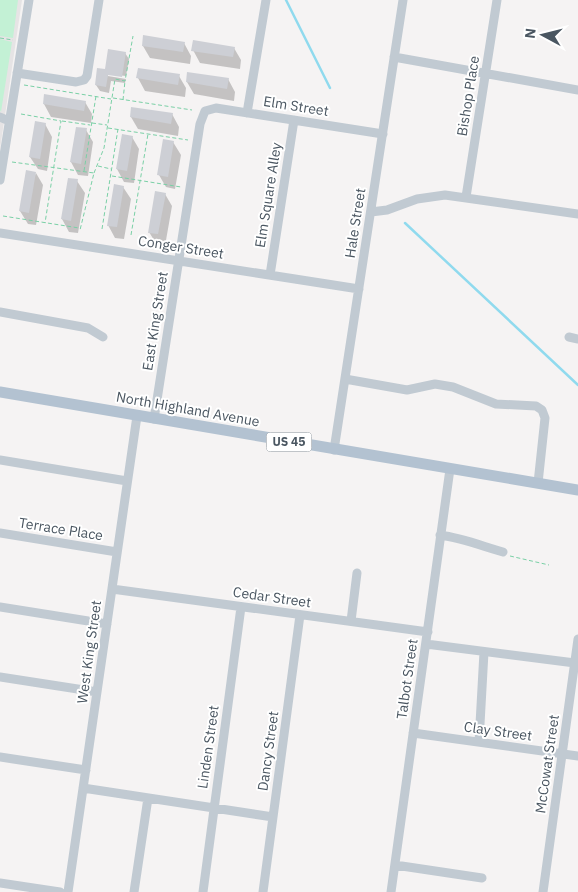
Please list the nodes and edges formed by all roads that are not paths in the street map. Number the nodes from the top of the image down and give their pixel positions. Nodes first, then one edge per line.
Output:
1 (28, 0) edge
2 (99, 0) edge
3 (266, 0) edge
4 (402, 0) edge
5 (497, 0) edge
6 (394, 57) junction
7 (17, 73) junction
8 (486, 73) junction
9 (578, 90) edge
10 (205, 111) joint
11 (247, 113) junction
12 (0, 117) edge
13 (294, 120) junction
14 (10, 122) junction
15 (383, 134) junction
16 (5, 161) edge
17 (0, 180) edge
18 (466, 197) junction
19 (371, 212) junction
20 (578, 214) edge
21 (0, 233) edge
22 (178, 261) junction
23 (270, 275) junction
24 (359, 289) junction
25 (0, 312) edge
26 (103, 337) dead end
27 (345, 379) junction
28 (0, 392) edge
29 (137, 416) junction
30 (154, 419) junction
31 (334, 450) junction
32 (0, 460) edge
33 (450, 469) junction
34 (127, 481) junction
35 (538, 483) junction
36 (578, 490) edge
37 (0, 533) edge
38 (440, 535) junction
39 (117, 552) junction
40 (503, 552) road end
41 (357, 573) dead end
42 (112, 589) junction
43 (241, 606) junction
44 (0, 607) edge
45 (300, 614) junction
46 (351, 621) junction
47 (107, 624) junction
48 (428, 632) junction
49 (578, 639) edge
50 (426, 644) junction
51 (484, 652) junction
52 (575, 663) junction
53 (0, 677) edge
54 (97, 692) junction
55 (413, 733) junction
56 (479, 742) junction
57 (562, 754) junction
58 (578, 756) edge
59 (0, 757) edge
60 (86, 770) junction
61 (83, 788) junction
62 (148, 798) junction
63 (214, 808) junction
64 (273, 817) junction
65 (395, 865) junction
66 (482, 878) dead end
67 (0, 883) edge
68 (60, 892) edge
69 (68, 892) edge
70 (134, 892) edge
71 (203, 892) edge
72 (263, 892) edge
73 (391, 892) edge
74 (543, 892) edge

1 - 7 street
2 - 7 street
3 - 11 street
4 - 6 street, Hale Street
5 - 8 street, Bishop Place
6 - 8 street
6 - 15 street, Hale Street
7 - 14 street
8 - 9 street
8 - 18 street, Bishop Place
10 - 11 street, Elm Street
10 - 22 street, East King Street
11 - 13 street, Elm Street
12 - 14 street
13 - 15 street, Elm Street
13 - 23 street, Elm Square Alley
14 - 16 street
15 - 19 street, Hale Street
16 - 17 street
18 - 19 street
18 - 20 street
19 - 24 street, Hale Street
21 - 22 street, Conger Street
22 - 23 street, Conger Street
22 - 30 street, East King Street
23 - 24 street, Conger Street
24 - 27 street, Hale Street
25 - 26 street
27 - 31 street, Hale Street
27 - 35 street
28 - 29 main road, North Highland Avenue / US 45
29 - 30 main road, North Highland Avenue / US 45
29 - 34 street, West King Street
30 - 31 main road, North Highland Avenue / US 45
31 - 33 main road, North Highland Avenue / US 45
32 - 34 street
33 - 35 main road, North Highland Avenue / US 45
33 - 38 street, Talbot Street
34 - 39 street, West King Street
35 - 36 main road, North Highland Avenue / US 45
37 - 39 street, Terrace Place
38 - 40 street
38 - 48 street, Talbot Street
39 - 42 street, West King Street
41 - 46 street
42 - 43 street, Cedar Street
42 - 47 street, West King Street
43 - 45 street, Cedar Street
43 - 63 street, Linden Street
44 - 47 street
45 - 46 street, Cedar Street
45 - 64 street, Dancy Street
46 - 48 street, Cedar Street
47 - 54 street, West King Street
48 - 50 street, Talbot Street
49 - 52 street, McCowat Street
50 - 51 street
50 - 55 street, Talbot Street
51 - 52 street
51 - 56 street
52 - 57 street, McCowat Street
53 - 54 street
54 - 60 street, West King Street
55 - 56 street, Clay Street
55 - 65 street, Talbot Street
56 - 57 street, Clay Street
57 - 58 street, Clay Street
57 - 74 street, McCowat Street
59 - 60 street
60 - 61 street, West King Street
61 - 62 street
61 - 69 street, West King Street
62 - 63 street
62 - 70 street
63 - 64 street
63 - 71 street, Linden Street
64 - 72 street, Dancy Street
65 - 66 street
65 - 73 street, Talbot Street
67 - 68 street

